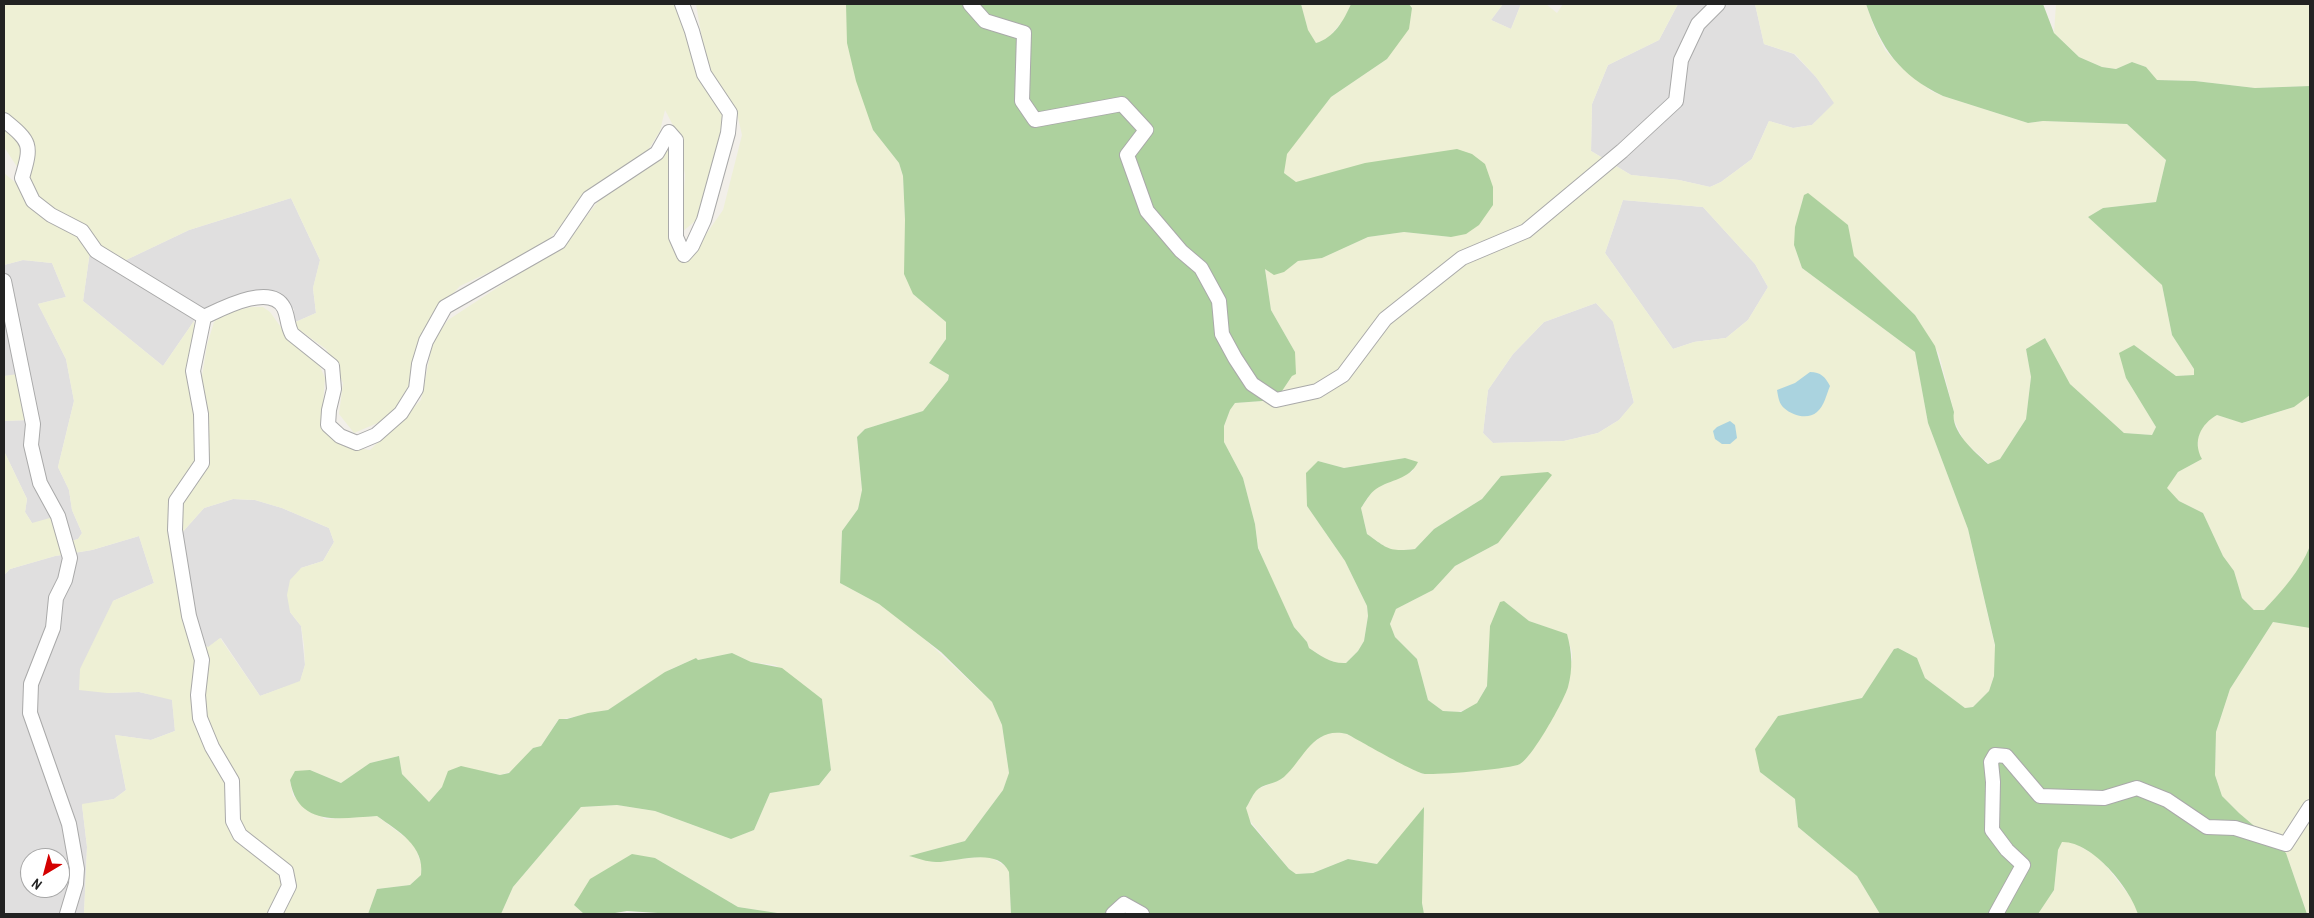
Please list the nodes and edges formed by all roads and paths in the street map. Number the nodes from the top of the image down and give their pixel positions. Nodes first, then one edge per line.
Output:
1 (682, 4) edge
2 (970, 4) edge
3 (1718, 4) edge
4 (4, 120) edge
5 (4, 281) edge
6 (204, 316) junction
7 (2310, 807) edge
8 (67, 914) edge
9 (275, 914) edge
10 (1112, 914) edge
11 (1142, 914) edge
12 (1996, 914) edge

1 - 6 street
2 - 3 street
4 - 6 street
5 - 8 street
6 - 9 street
7 - 12 street
10 - 11 street

